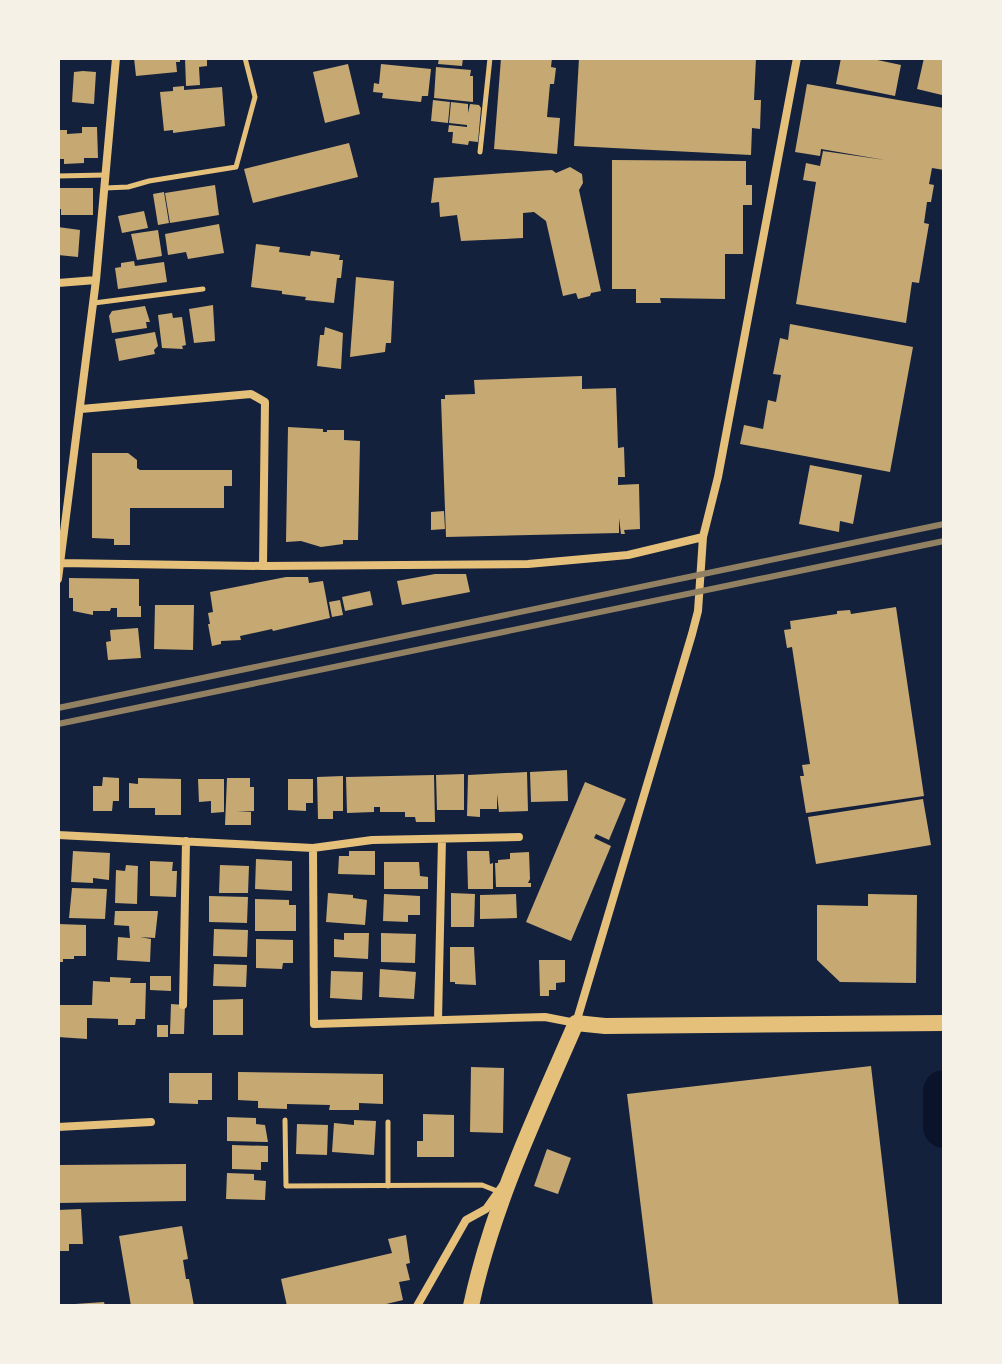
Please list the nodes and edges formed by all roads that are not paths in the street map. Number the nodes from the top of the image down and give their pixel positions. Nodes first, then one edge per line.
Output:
1 (116, 58) edge
2 (245, 58) edge
3 (490, 58) edge
4 (797, 58) edge
5 (480, 152) dead end
6 (105, 175) junction
7 (58, 176) edge
8 (104, 188) junction
9 (96, 280) junction
10 (58, 283) edge
11 (203, 289) dead end
12 (93, 304) junction
13 (81, 409) junction
14 (703, 537) junction
15 (60, 563) junction
16 (263, 566) junction
17 (58, 579) edge
18 (58, 835) edge
19 (519, 837) dead end
20 (442, 839) junction
21 (186, 841) junction
22 (313, 848) junction
23 (183, 1005) dead end
24 (438, 1020) junction
25 (576, 1023) junction
26 (944, 1023) edge
27 (285, 1120) dead end
28 (151, 1122) dead end
29 (388, 1122) dead end
30 (58, 1127) edge
31 (388, 1186) junction
32 (503, 1186) junction
33 (417, 1306) edge
34 (471, 1306) edge

1 - 6 street
2 - 8 lane
3 - 5 lane
4 - 14 street
6 - 7 lane
6 - 8 street
8 - 9 street
9 - 10 street
9 - 12 street
11 - 12 lane
12 - 13 street
13 - 15 street
13 - 16 street
14 - 16 street
14 - 25 street
15 - 16 street
15 - 17 street
18 - 21 street
19 - 20 street
20 - 22 street
20 - 24 street
21 - 22 street
21 - 23 street
22 - 24 street
24 - 25 street
25 - 26 main road
25 - 32 main road
27 - 31 lane
28 - 30 street
29 - 31 lane
31 - 32 lane
32 - 33 street
32 - 34 main road

